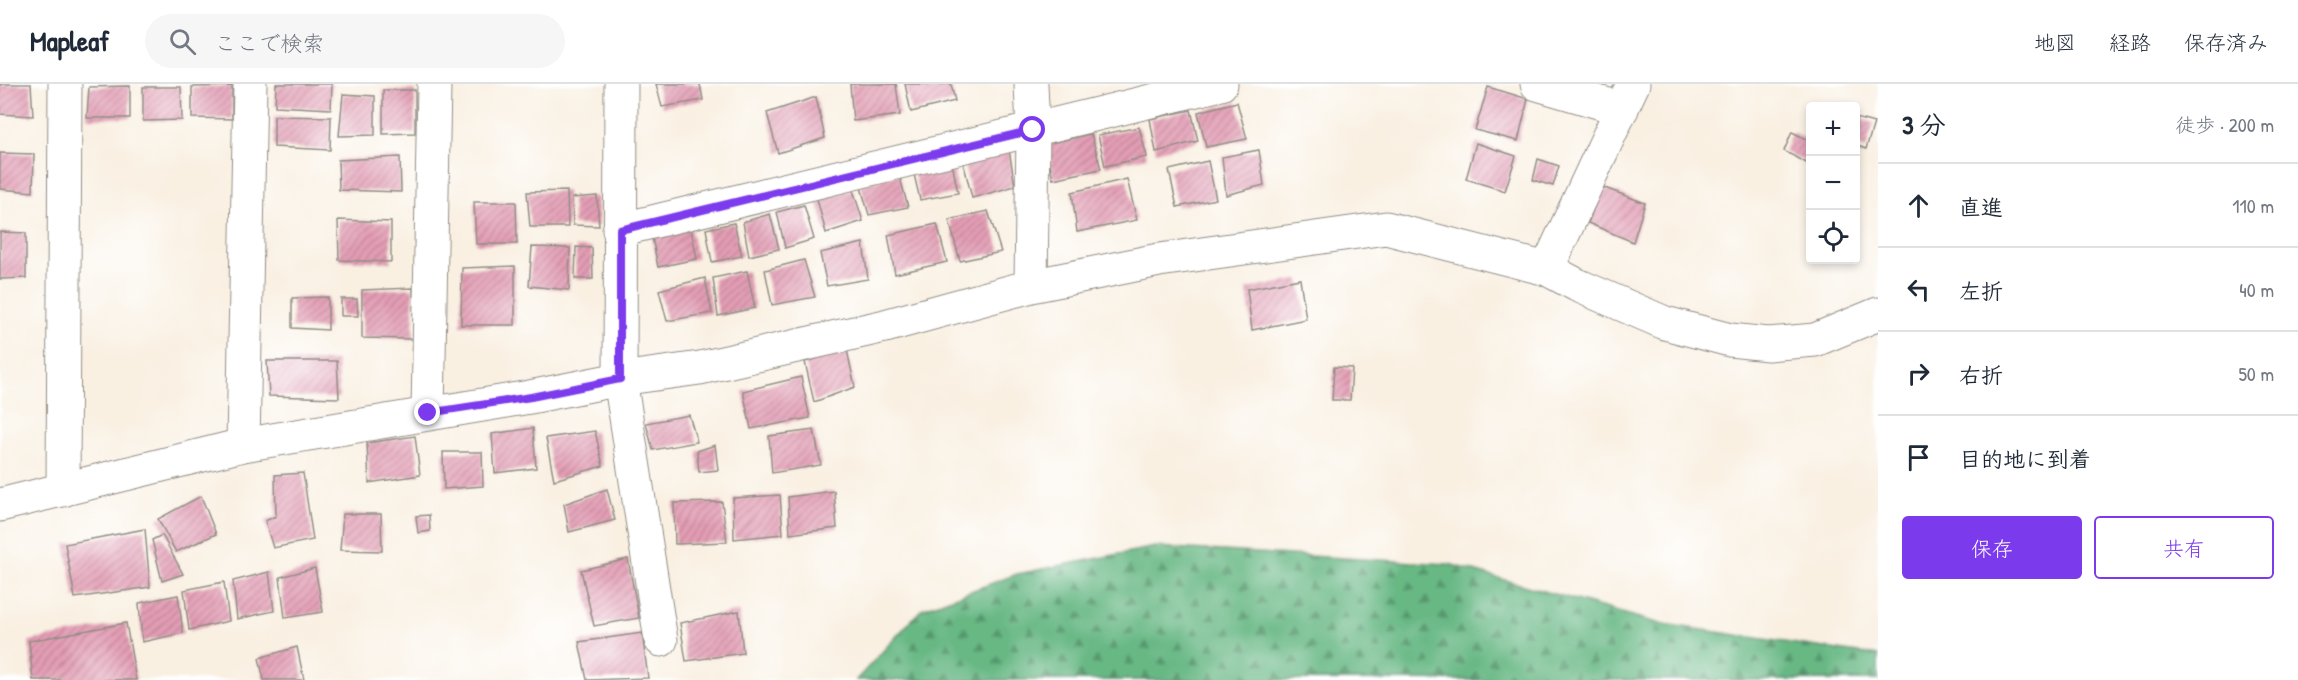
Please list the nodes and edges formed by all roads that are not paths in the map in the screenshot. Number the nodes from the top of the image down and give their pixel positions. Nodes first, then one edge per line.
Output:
1 (65, 84) edge
2 (250, 84) edge
3 (434, 84) edge
4 (621, 84) edge
5 (1031, 84) edge
6 (1221, 84) edge
7 (1537, 84) edge
8 (1627, 96) edge
9 (1033, 130) junction
10 (620, 230) junction
11 (1547, 269) junction
12 (1031, 286) junction
13 (1878, 314) edge
14 (620, 379) junction
15 (428, 413) junction
16 (243, 445) junction
17 (63, 490) junction
18 (0, 505) edge
19 (661, 640) dead end

1 - 17 street
2 - 16 street
3 - 15 street
4 - 10 street
5 - 9 street
6 - 9 street
7 - 8 street
8 - 11 street
9 - 10 street
9 - 12 street
10 - 14 street
11 - 12 street
11 - 13 street
12 - 14 street
14 - 15 street
14 - 19 street
15 - 16 street
16 - 17 street
17 - 18 street

